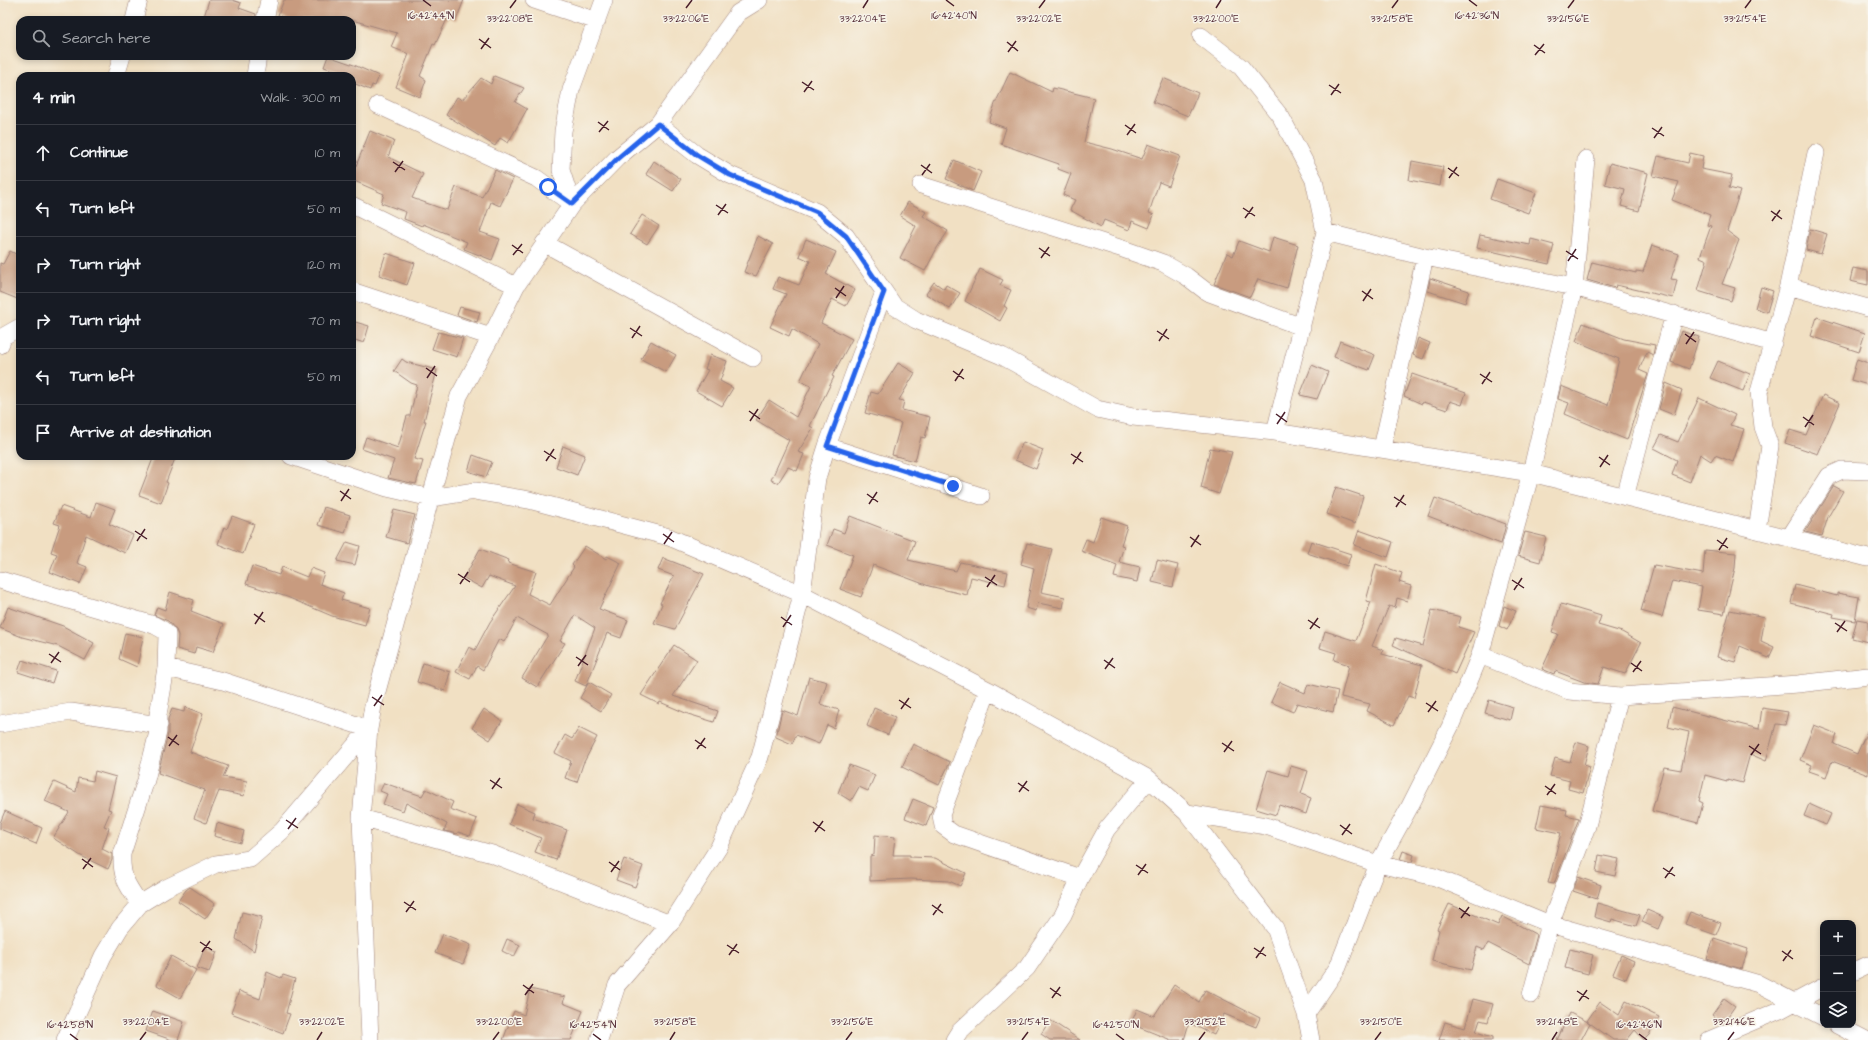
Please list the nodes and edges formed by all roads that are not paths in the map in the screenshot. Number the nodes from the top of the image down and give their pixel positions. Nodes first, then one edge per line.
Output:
1 (139, 0) edge
2 (269, 0) edge
3 (534, 0) edge
4 (604, 0) edge
5 (759, 0) edge
6 (135, 16) edge
7 (266, 16) edge
8 (597, 21) junction
9 (1201, 36) dead end
10 (121, 60) edge
11 (257, 60) edge
12 (117, 72) edge
13 (255, 72) edge
14 (378, 105) dead end
15 (658, 124) junction
16 (1816, 154) dead end
17 (1586, 159) dead end
18 (920, 184) dead end
19 (572, 204) junction
20 (356, 206) edge
21 (1325, 232) junction
22 (544, 243) junction
23 (1424, 257) junction
24 (516, 286) junction
25 (1788, 286) junction
26 (1574, 287) junction
27 (356, 292) edge
28 (884, 292) junction
29 (1868, 308) edge
30 (1674, 314) junction
31 (1302, 327) junction
32 (16, 329) edge
33 (1, 338) edge
34 (491, 338) junction
35 (1773, 343) junction
36 (753, 358) dead end
37 (1275, 432) junction
38 (827, 446) junction
39 (1382, 448) junction
40 (304, 460) edge
41 (1868, 471) edge
42 (1531, 473) junction
43 (981, 496) dead end
44 (1625, 497) junction
45 (431, 498) junction
46 (1756, 530) junction
47 (1789, 538) junction
48 (1868, 558) edge
49 (0, 580) edge
50 (802, 594) junction
51 (1480, 655) junction
52 (166, 668) junction
53 (1868, 676) edge
54 (988, 690) junction
55 (1620, 696) junction
56 (0, 724) edge
57 (159, 725) junction
58 (369, 729) junction
59 (1149, 779) junction
60 (1187, 812) junction
61 (361, 818) junction
62 (1378, 864) junction
63 (1080, 878) junction
64 (140, 904) junction
65 (670, 924) junction
66 (1550, 924) junction
67 (1868, 965) edge
68 (1856, 971) edge
69 (1820, 989) edge
70 (1530, 995) dead end
71 (1794, 1002) junction
72 (1306, 1014) junction
73 (1820, 1016) edge
74 (1843, 1028) edge
75 (65, 1040) edge
76 (370, 1040) edge
77 (599, 1040) edge
78 (954, 1040) edge
79 (1311, 1040) edge
80 (1709, 1040) edge
81 (1866, 1040) edge

1 - 6 street
2 - 7 street
3 - 8 street
4 - 8 street
5 - 15 street
8 - 19 street
9 - 21 street
10 - 12 street
11 - 13 street
14 - 19 street
15 - 19 street
15 - 28 street
16 - 25 street
17 - 26 street
18 - 31 street
19 - 22 street
20 - 24 street
21 - 23 street
21 - 31 street
22 - 24 street
22 - 36 street
23 - 26 street
23 - 39 street
24 - 34 street
25 - 29 street
25 - 35 street
26 - 30 street
26 - 42 street
27 - 34 street
28 - 37 street
28 - 38 street
30 - 35 street
30 - 44 street
31 - 37 street
32 - 33 street
34 - 45 street
35 - 46 street
37 - 39 street
38 - 43 street
38 - 50 street
39 - 42 street
40 - 45 street
41 - 47 street
42 - 44 street
42 - 51 street
44 - 46 street
45 - 50 street
45 - 58 street
46 - 47 street
47 - 48 street
49 - 52 street
50 - 54 street
50 - 65 street
51 - 55 street
51 - 62 street
52 - 57 street
52 - 58 street
53 - 55 street
54 - 59 street
54 - 63 street
55 - 66 street
56 - 57 street
57 - 64 street
58 - 61 street
58 - 64 street
59 - 60 street
59 - 63 street
60 - 62 street
60 - 72 street
61 - 65 street
61 - 76 street
62 - 66 street
62 - 72 street
63 - 78 street
64 - 75 street
65 - 77 street
66 - 70 street
66 - 71 street
67 - 68 street
69 - 71 street
71 - 73 street
71 - 80 street
72 - 79 street
74 - 81 street

